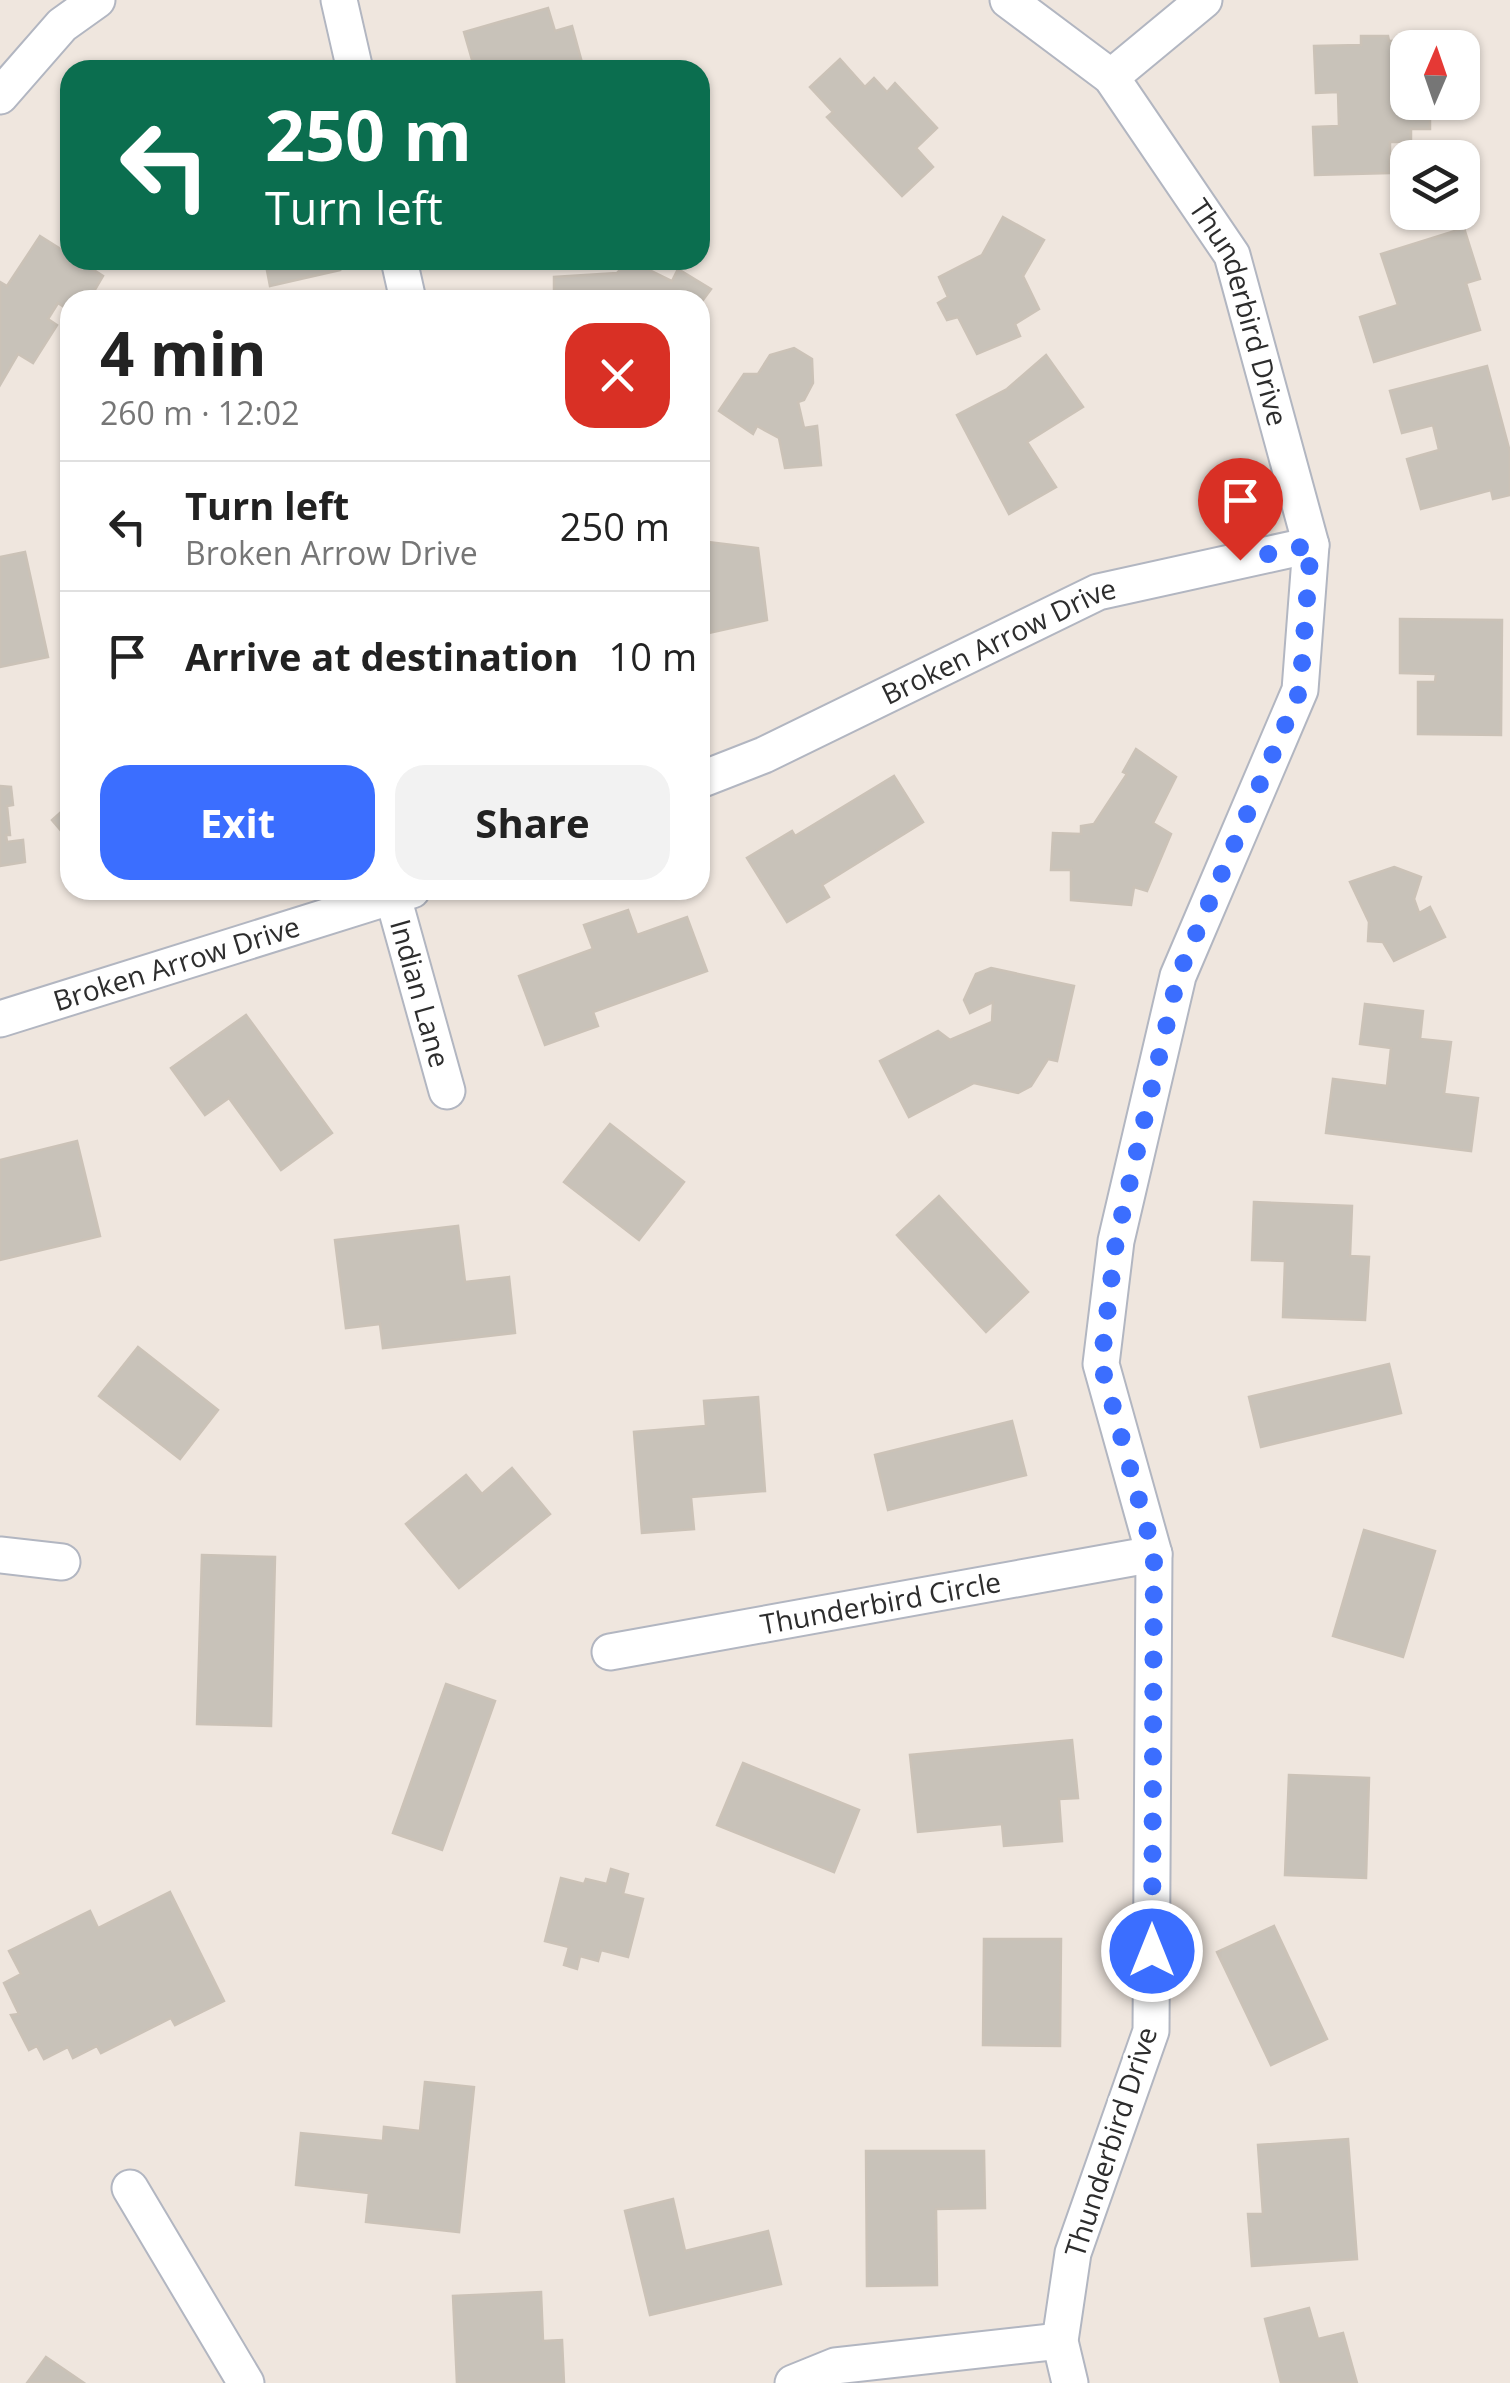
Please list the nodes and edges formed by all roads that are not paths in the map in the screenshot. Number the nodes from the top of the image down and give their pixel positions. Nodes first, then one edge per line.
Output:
1 (96, 0) edge
2 (339, 0) edge
3 (1008, 0) edge
4 (1204, 0) edge
5 (353, 60) edge
6 (1111, 76) junction
7 (0, 96) edge
8 (1311, 545) junction
9 (710, 776) edge
10 (383, 900) edge
11 (403, 900) edge
12 (0, 1019) edge
13 (447, 1091) dead end
14 (1154, 1554) junction
15 (0, 1555) edge
16 (62, 1562) dead end
17 (610, 1652) dead end
18 (130, 2188) dead end
19 (1060, 2341) junction
20 (246, 2383) edge
21 (793, 2383) edge
22 (1070, 2383) edge

1 - 7 street
2 - 5 street
3 - 6 street, Thunderbird Drive
4 - 6 street
6 - 8 street, Thunderbird Drive
8 - 9 street, Broken Arrow Drive
8 - 14 street, Thunderbird Drive
10 - 12 street, Broken Arrow Drive
11 - 13 street, Indian Lane
14 - 17 street, Thunderbird Circle
14 - 19 street, Thunderbird Drive
15 - 16 street
18 - 20 street
19 - 21 street
19 - 22 street, Thunderbird Drive

